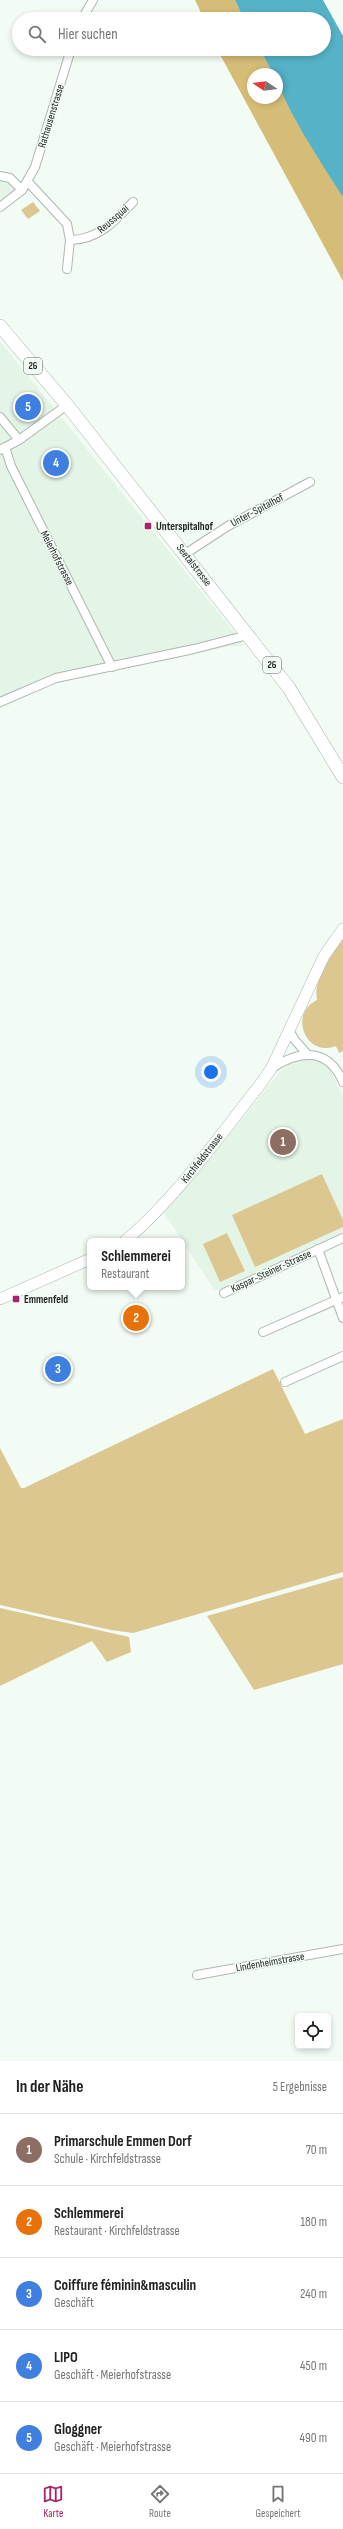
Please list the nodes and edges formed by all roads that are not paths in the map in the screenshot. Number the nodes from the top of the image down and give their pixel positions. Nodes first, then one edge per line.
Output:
1 (93, 0) edge
2 (86, 12) edge
3 (69, 56) edge
4 (0, 176) edge
5 (28, 182) junction
6 (22, 190) junction
7 (133, 202) dead end
8 (0, 207) edge
9 (70, 240) junction
10 (67, 269) dead end
11 (0, 326) edge
12 (67, 405) junction
13 (0, 417) edge
14 (19, 440) junction
15 (3, 448) edge
16 (310, 482) dead end
17 (185, 554) junction
18 (248, 635) junction
19 (112, 666) junction
20 (0, 702) edge
21 (343, 777) edge
22 (343, 928) edge
23 (289, 1030) junction
24 (307, 1054) junction
25 (271, 1069) junction
26 (343, 1082) edge
27 (129, 1238) edge
28 (343, 1238) edge
29 (318, 1249) junction
30 (87, 1260) edge
31 (224, 1293) dead end
32 (339, 1298) edge
33 (0, 1299) edge
34 (343, 1318) edge
35 (263, 1332) dead end
36 (343, 1356) edge
37 (285, 1382) dead end
38 (343, 1948) edge
39 (197, 1975) dead end

1 - 2 street
3 - 5 street, Rathausenstrasse
4 - 6 street
5 - 6 street, Rathausenstrasse
5 - 9 street
6 - 8 street, Rathausenstrasse
7 - 9 street, Reussquai
9 - 10 street
11 - 12 main road, Seetalstrasse / 26
12 - 14 street, Meierhofstrasse
12 - 17 main road, Seetalstrasse / 26
13 - 14 street
14 - 15 street, Meierhofstrasse
15 - 19 street, Meierhofstrasse
16 - 17 street, Unter-Spitalhof
17 - 18 main road, Seetalstrasse / 26
18 - 19 street
18 - 21 main road, Seetalstrasse / 26
19 - 20 street
22 - 23 street, Kirchfeldstrasse
23 - 24 street, Kirchfeldstrasse
23 - 25 street, Kirchfeldstrasse
24 - 25 street, Kirchfeldstrasse
24 - 26 street, Kirchfeldstrasse
25 - 27 street, Kirchfeldstrasse
28 - 29 street, Kaspar-Steiner-Strasse
29 - 31 street, Kaspar-Steiner-Strasse
29 - 32 street, Kaspar-Steiner-Strasse
30 - 33 street
32 - 34 street, Kaspar-Steiner-Strasse
32 - 35 street
36 - 37 street
38 - 39 street, Lindenheimstrasse

